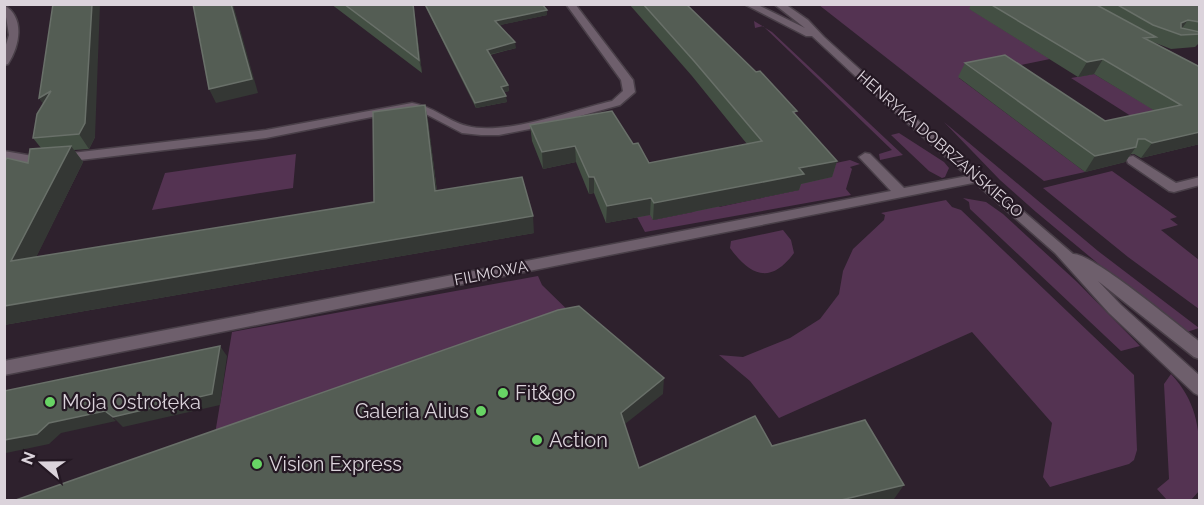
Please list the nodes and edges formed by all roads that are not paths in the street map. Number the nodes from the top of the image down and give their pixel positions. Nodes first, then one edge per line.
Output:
1 (570, 4) edge
2 (748, 4) edge
3 (778, 4) edge
4 (4, 8) edge
5 (820, 39) junction
6 (4, 62) edge
7 (4, 155) edge
8 (865, 157) dead end
9 (1133, 160) edge
10 (978, 178) junction
11 (1200, 181) edge
12 (901, 194) junction
13 (1060, 249) junction
14 (1200, 352) edge
15 (4, 368) edge
16 (1200, 388) edge

1 - 7 street
2 - 5 street, HENRYKA DOBRZAŃSKIEGO
3 - 5 street, HENRYKA DOBRZAŃSKIEGO
4 - 6 street
5 - 10 street, HENRYKA DOBRZAŃSKIEGO
8 - 12 street
9 - 11 street
10 - 12 street, FILMOWA
10 - 13 street, HENRYKA DOBRZAŃSKIEGO
12 - 15 street, FILMOWA
13 - 14 street, HENRYKA DOBRZAŃSKIEGO
13 - 16 street, HENRYKA DOBRZAŃSKIEGO

